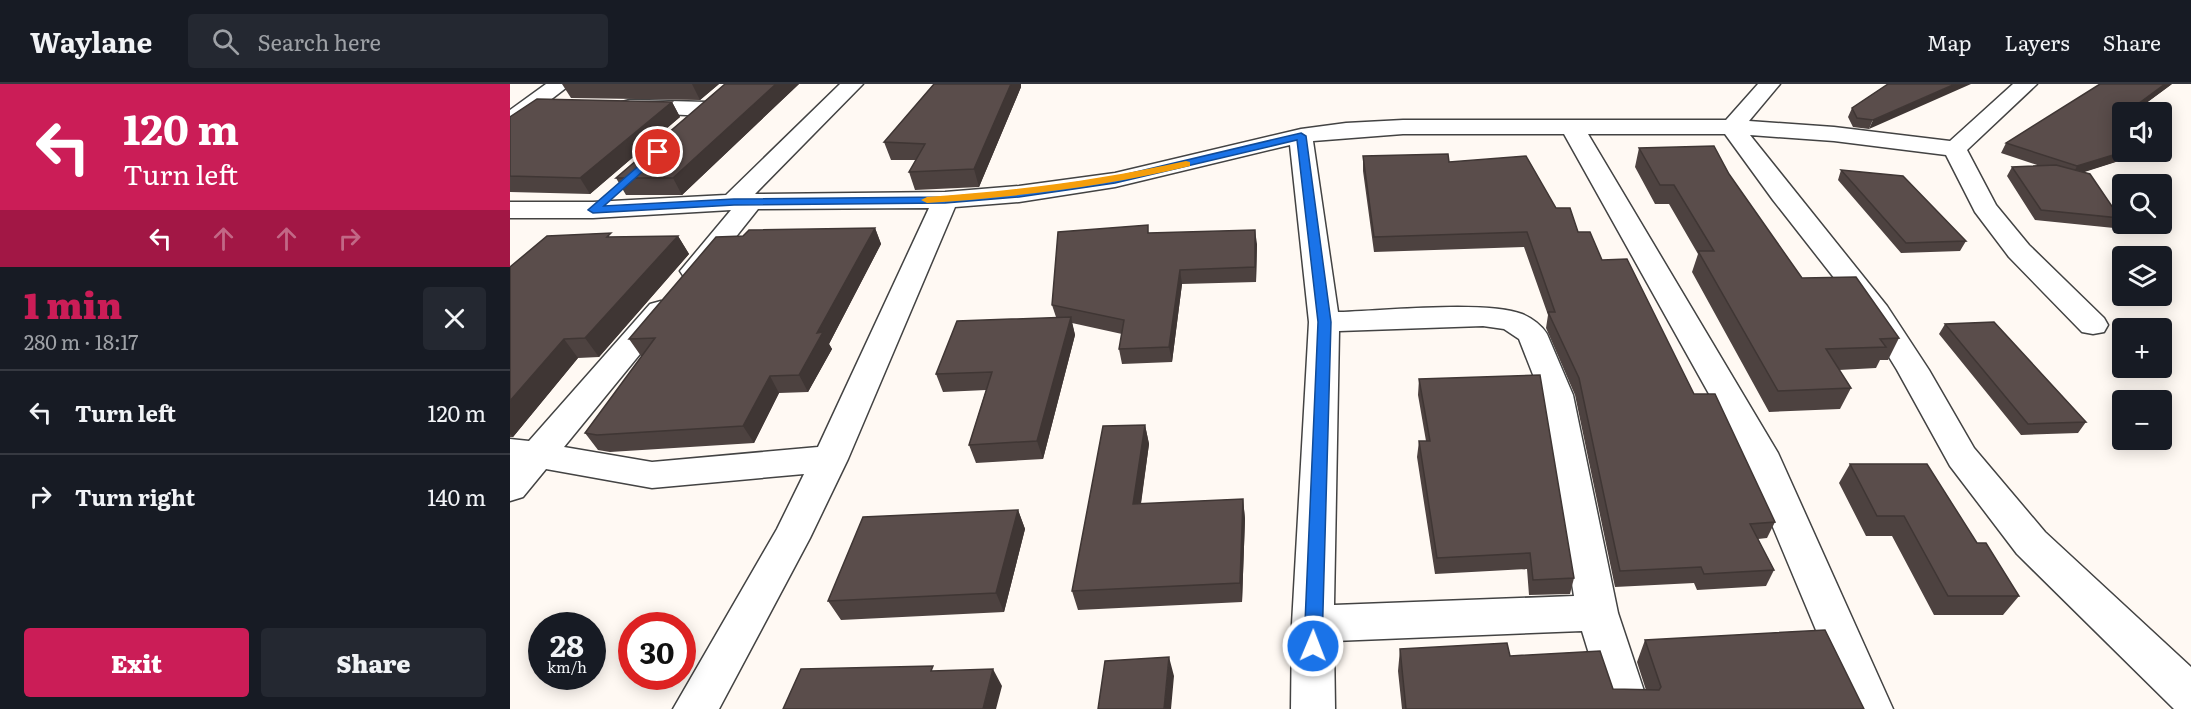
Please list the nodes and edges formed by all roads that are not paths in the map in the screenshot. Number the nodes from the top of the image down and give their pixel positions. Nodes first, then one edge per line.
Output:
1 (561, 84) edge
2 (852, 84) edge
3 (1769, 84) edge
4 (2026, 84) edge
5 (728, 90) edge
6 (532, 105) junction
7 (567, 106) edge
8 (613, 107) edge
9 (707, 109) junction
10 (510, 120) edge
11 (1572, 127) junction
12 (1732, 127) junction
13 (680, 132) edge
14 (1301, 136) junction
15 (1955, 149) junction
16 (620, 186) edge
17 (945, 200) junction
18 (742, 202) junction
19 (510, 210) edge
20 (593, 210) junction
21 (568, 231) dead end
22 (1324, 322) junction
23 (2093, 325) dead end
24 (525, 454) edge
25 (830, 459) junction
26 (510, 487) edge
27 (1598, 613) junction
28 (1313, 624) junction
29 (2191, 696) edge
30 (695, 709) edge
31 (1313, 709) edge
32 (1628, 709) edge
33 (1871, 709) edge

1 - 6 street
2 - 18 street
3 - 12 street
4 - 15 street
5 - 9 street
6 - 7 street
6 - 10 street
8 - 9 street
9 - 13 street
11 - 12 street
11 - 14 street
11 - 33 street
12 - 15 street
12 - 29 street
14 - 17 street
14 - 22 street
15 - 23 street
16 - 20 street
17 - 18 street
17 - 25 street
18 - 20 street
18 - 24 street
19 - 20 street
20 - 21 street
22 - 27 street
22 - 28 street
24 - 25 street
24 - 26 street
25 - 30 street
27 - 28 street
27 - 32 street
28 - 31 street

